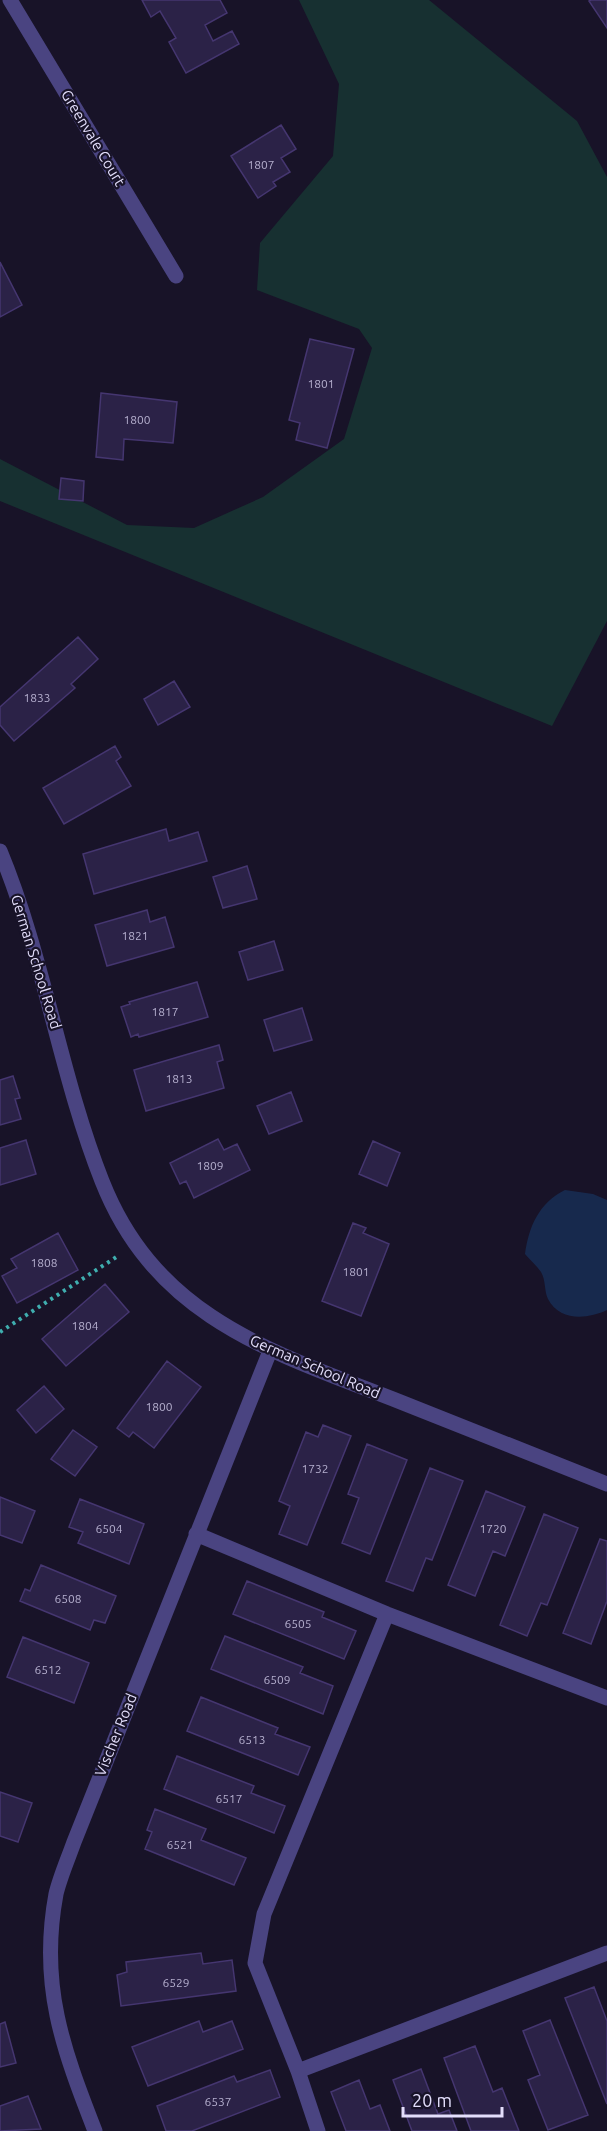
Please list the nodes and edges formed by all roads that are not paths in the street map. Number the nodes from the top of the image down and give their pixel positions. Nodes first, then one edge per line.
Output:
1 (10, 0) edge
2 (176, 276) dead end
3 (0, 852) edge
4 (270, 1351) junction
5 (607, 1484) edge
6 (196, 1534) junction
7 (387, 1614) junction
8 (607, 1698) edge
9 (607, 1953) edge
10 (298, 2071) junction
11 (95, 2131) edge
12 (318, 2131) edge

1 - 2 street, Greenvale Court
3 - 4 street, German School Road
4 - 5 street, German School Road
4 - 6 street, Vischer Road
6 - 7 street
6 - 11 street, Vischer Road
7 - 8 street
7 - 10 street
9 - 10 street
10 - 12 street

